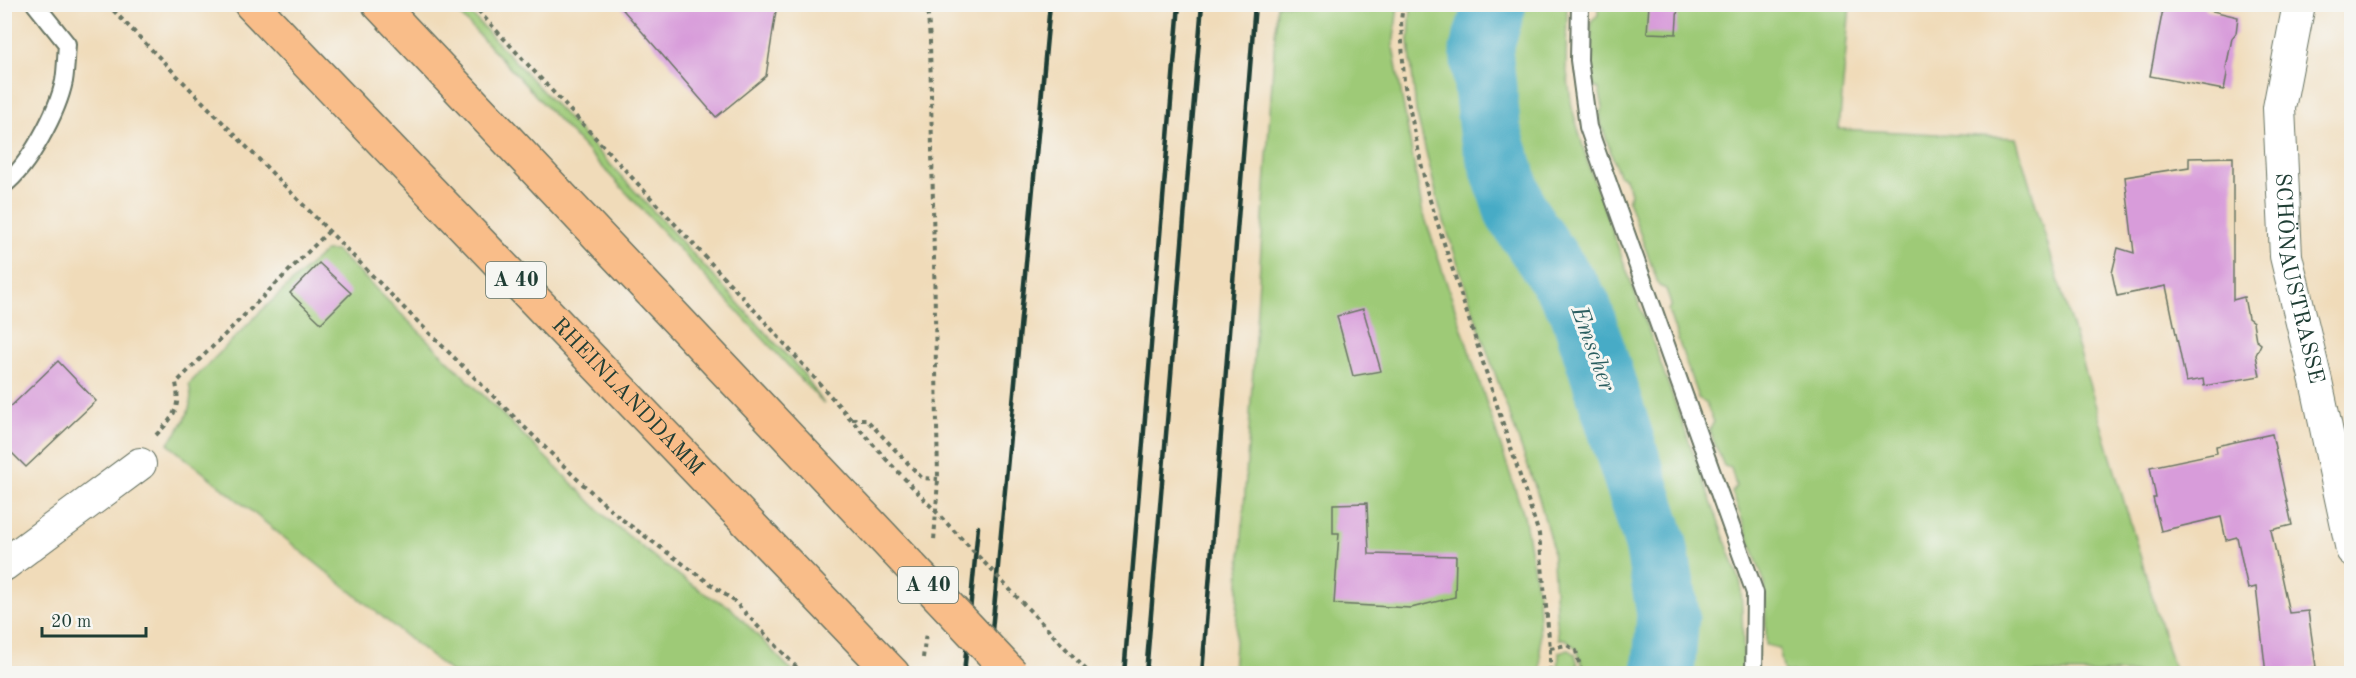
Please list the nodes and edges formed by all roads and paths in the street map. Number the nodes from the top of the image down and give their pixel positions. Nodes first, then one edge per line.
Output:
1 (35, 4) edge
2 (107, 4) edge
3 (251, 4) edge
4 (379, 4) edge
5 (472, 4) edge
6 (927, 4) edge
7 (1402, 4) edge
8 (1580, 4) edge
9 (2299, 4) edge
10 (4, 185) edge
11 (328, 232) junction
12 (851, 419) junction
13 (140, 464) joint
14 (938, 479) junction
15 (934, 548) dead end
16 (2352, 550) edge
17 (4, 565) edge
18 (926, 628) dead end
19 (1550, 648) junction
20 (908, 668) edge
21 (803, 674) edge
22 (1012, 674) edge
23 (1090, 674) edge
24 (1550, 674) edge
25 (1582, 674) edge
26 (1754, 674) edge

1 - 10 lane
2 - 11 path
3 - 20 highway, RHEINLANDDAMM / A 40
4 - 22 highway, A 40, bridge
5 - 12 path
6 - 14 path
7 - 19 path
8 - 26 lane
9 - 16 street, SCHÖNAUSTRASSE
11 - 13 path
11 - 21 path
12 - 14 path
12 - 23 path, bridge
13 - 17 street
14 - 15 path
18 - 20 path
19 - 24 path
19 - 25 path

